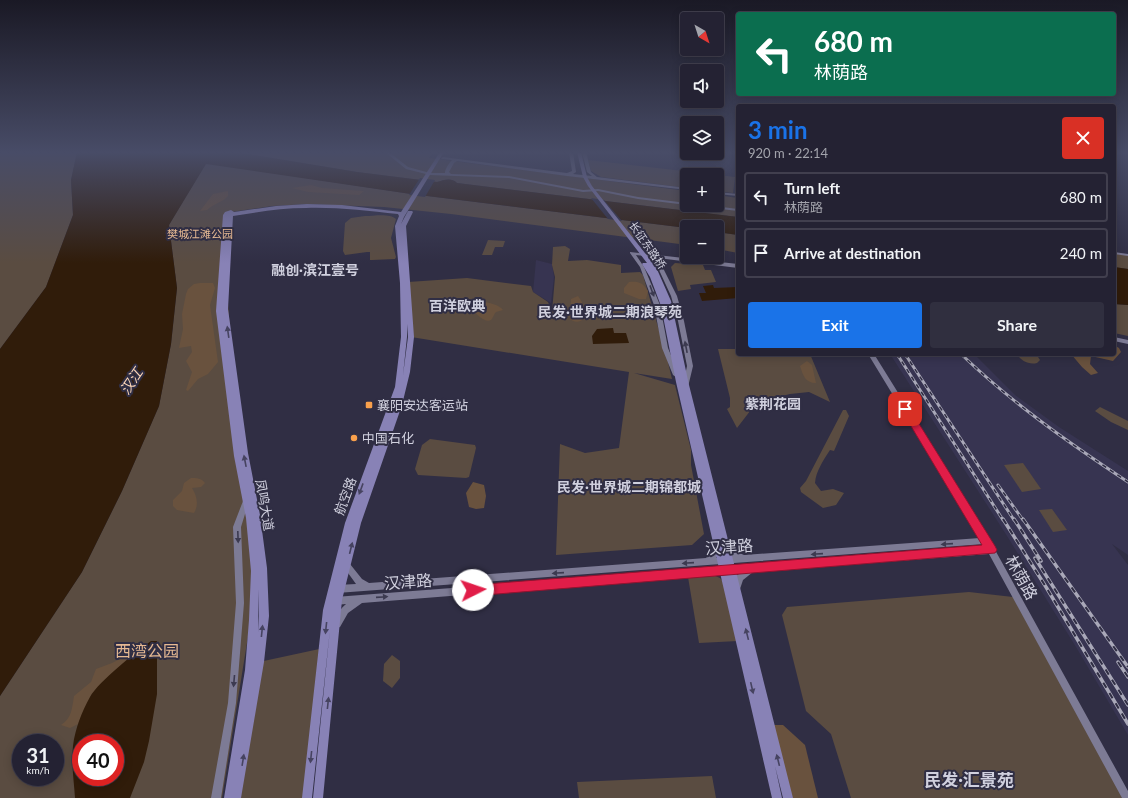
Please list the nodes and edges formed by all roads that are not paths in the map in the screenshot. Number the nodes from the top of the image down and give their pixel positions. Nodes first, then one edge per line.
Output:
1 (421, 189) edge
2 (574, 189) edge
3 (588, 189) edge
4 (593, 189) edge
5 (724, 194) edge
6 (736, 195) edge
7 (680, 203) edge
8 (724, 208) edge
9 (736, 210) edge
10 (229, 214) junction
11 (405, 215) junction
12 (1116, 253) edge
13 (1128, 255) edge
14 (656, 257) junction
15 (671, 258) junction
16 (736, 266) edge
17 (662, 269) junction
18 (673, 336) junction
19 (1116, 339) edge
20 (1128, 342) edge
21 (872, 356) edge
22 (682, 383) junction
23 (246, 500) junction
24 (986, 540) junction
25 (722, 545) junction
26 (991, 550) junction
27 (746, 559) junction
28 (726, 561) junction
29 (707, 562) junction
30 (347, 566) junction
31 (750, 569) junction
32 (728, 571) junction
33 (711, 572) junction
34 (728, 585) junction
35 (369, 587) junction
36 (332, 589) junction
37 (341, 589) junction
38 (736, 589) junction
39 (365, 598) junction
40 (338, 600) junction
41 (329, 601) junction
42 (336, 627) junction
43 (216, 798) edge
44 (229, 798) edge
45 (236, 798) edge
46 (307, 798) edge
47 (318, 798) edge
48 (778, 798) edge
49 (788, 798) edge
50 (1127, 798) edge

1 - 11 main road
2 - 7 street
3 - 18 main road, 长征东路桥
4 - 18 main road, 长征东路桥
5 - 6 street
8 - 9 street
10 - 11 main road
10 - 23 main road, 凤鸣大道
45 -> 10 main road, 凤鸣大道
30 -> 11 main road, 航空路
11 -> 36 main road, 航空路
12 - 13 street
14 - 15 street
14 - 17 street
14 -> 22 street
15 - 16 street
15 - 17 street
22 -> 17 street
18 - 22 main road
19 - 20 street
21 - 24 street, 林荫路
22 - 25 main road
23 -> 43 street
23 - 44 main road, 凤鸣大道
24 - 26 street, 林荫路
24 -> 27 street, 汉津路
25 - 27 street
25 - 28 main road
25 - 29 street
26 - 31 street, 汉津路
26 - 50 street, 林荫路
27 - 28 street, 汉津路
28 - 29 street, 汉津路
28 - 32 main road
29 -> 35 street, 汉津路
30 - 35 street
30 - 37 main road, 航空路
31 - 32 street, 汉津路
31 - 38 street
32 - 33 street, 汉津路
32 - 34 main road
32 - 38 main road
33 - 34 street
39 -> 33 street, 汉津路
34 -> 48 main road
35 - 37 street, 汉津路
36 - 37 street, 汉津路
36 - 41 main road, 航空路
37 - 40 main road, 航空路
49 -> 38 main road
39 - 40 street, 汉津路
39 - 42 street
40 - 41 street, 汉津路
40 - 42 main road, 航空路
41 -> 46 main road, 航空路
47 -> 42 main road, 航空路

